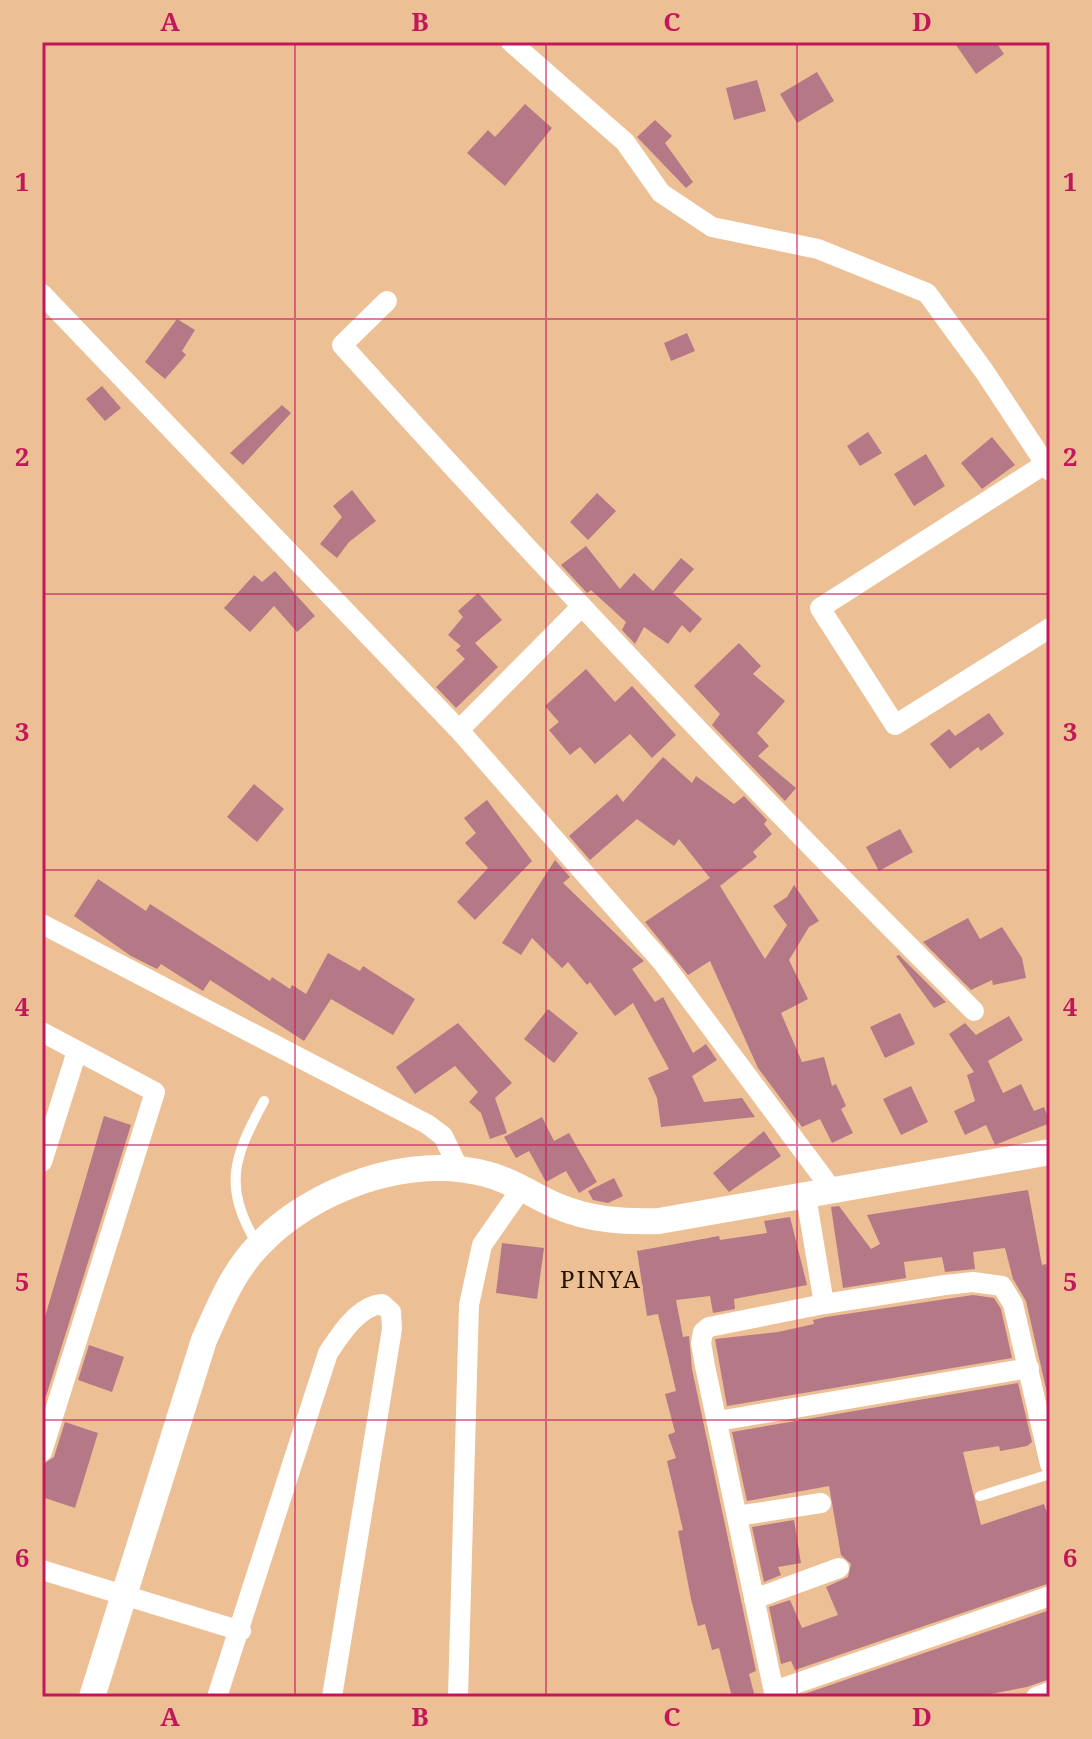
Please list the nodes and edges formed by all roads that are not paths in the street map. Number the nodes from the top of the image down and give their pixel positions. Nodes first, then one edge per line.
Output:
1 (511, 42) edge
2 (42, 294) edge
3 (387, 301) dead end
4 (1048, 468) edge
5 (581, 607) junction
6 (1050, 628) edge
7 (459, 730) junction
8 (42, 924) edge
9 (974, 1011) dead end
10 (42, 1032) edge
11 (77, 1051) junction
12 (264, 1101) dead end
13 (1050, 1152) edge
14 (42, 1162) edge
15 (458, 1167) junction
16 (521, 1189) junction
17 (833, 1191) junction
18 (806, 1196) junction
19 (258, 1245) junction
20 (824, 1304) junction
21 (1029, 1368) junction
22 (718, 1421) junction
23 (42, 1452) edge
24 (1050, 1464) edge
25 (1050, 1474) edge
26 (980, 1496) dead end
27 (821, 1503) dead end
28 (737, 1516) junction
29 (839, 1568) dead end
30 (42, 1570) edge
31 (124, 1594) junction
32 (1050, 1596) edge
33 (754, 1599) junction
34 (241, 1631) junction
35 (1050, 1692) edge
36 (774, 1694) edge
37 (92, 1697) edge
38 (217, 1697) edge
39 (332, 1697) edge
40 (458, 1697) edge
41 (1036, 1697) edge

1 - 4 street
2 - 7 street
3 - 5 street
4 - 6 street
5 - 7 street
5 - 9 street
7 - 17 street
8 - 15 street
10 - 11 street
11 - 14 street
11 - 23 street
12 - 19 lane
13 - 17 street
15 - 16 street
15 - 19 street
16 - 18 street
16 - 40 street
17 - 18 street
18 - 20 street
19 - 31 street
20 - 21 street
20 - 22 street
21 - 22 street
21 - 24 street
22 - 28 street
25 - 26 lane
27 - 28 street
28 - 33 street
29 - 33 street
30 - 31 street
31 - 34 street
31 - 37 street
32 - 36 street
33 - 36 street
34 - 38 street
34 - 39 street
35 - 41 street

